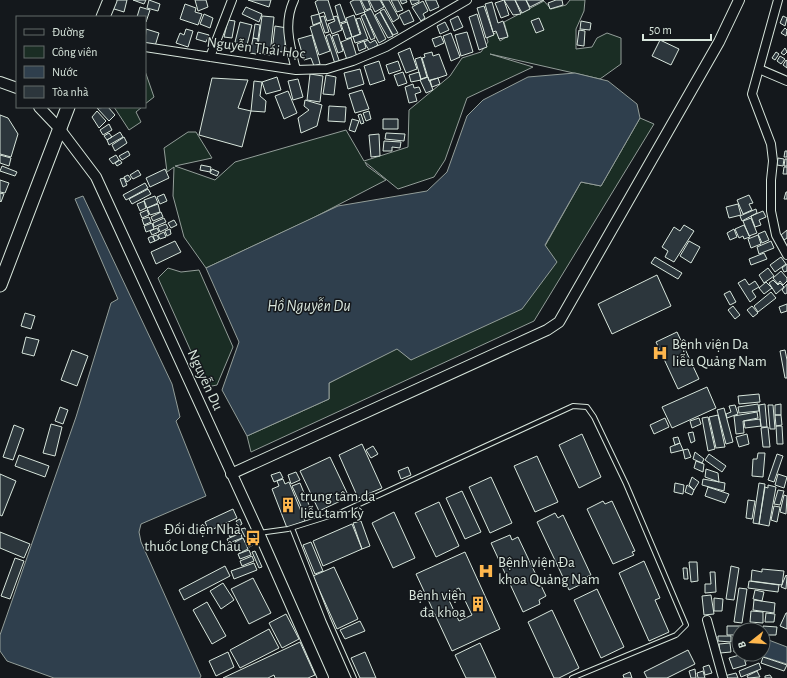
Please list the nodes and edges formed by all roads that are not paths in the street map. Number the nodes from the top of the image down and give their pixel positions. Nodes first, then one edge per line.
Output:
1 (110, 0) edge
2 (232, 0) edge
3 (294, 0) edge
4 (467, 0) edge
5 (739, 0) edge
6 (778, 0) edge
7 (103, 16) edge
8 (146, 47) edge
9 (210, 57) junction
10 (759, 69) junction
11 (296, 70) junction
12 (787, 81) edge
13 (0, 82) edge
14 (16, 88) edge
15 (39, 108) edge
16 (68, 108) edge
17 (59, 128) junction
18 (787, 255) edge
19 (0, 282) edge
20 (231, 474) junction
21 (292, 528) junction
22 (259, 533) junction
23 (707, 620) dead end
24 (323, 678) edge
25 (354, 678) edge
26 (572, 678) edge
27 (723, 678) edge

1 - 7 main road
2 - 9 street
3 - 11 street
4 - 11 street, Nguyễn Thái Học
5 - 20 street
6 - 10 street
8 - 9 street, Nguyễn Thái Học
9 - 11 street, Nguyễn Thái Học
10 - 12 street
10 - 18 street
13 - 14 street
15 - 17 street, Nguyễn Du
16 - 17 main road
17 - 19 main road
17 - 20 street, Nguyễn Du
20 - 22 street, Nguyễn Du
21 - 22 lane
21 - 25 lane
21 - 26 lane
22 - 24 street, Nguyễn Du
23 - 27 street

